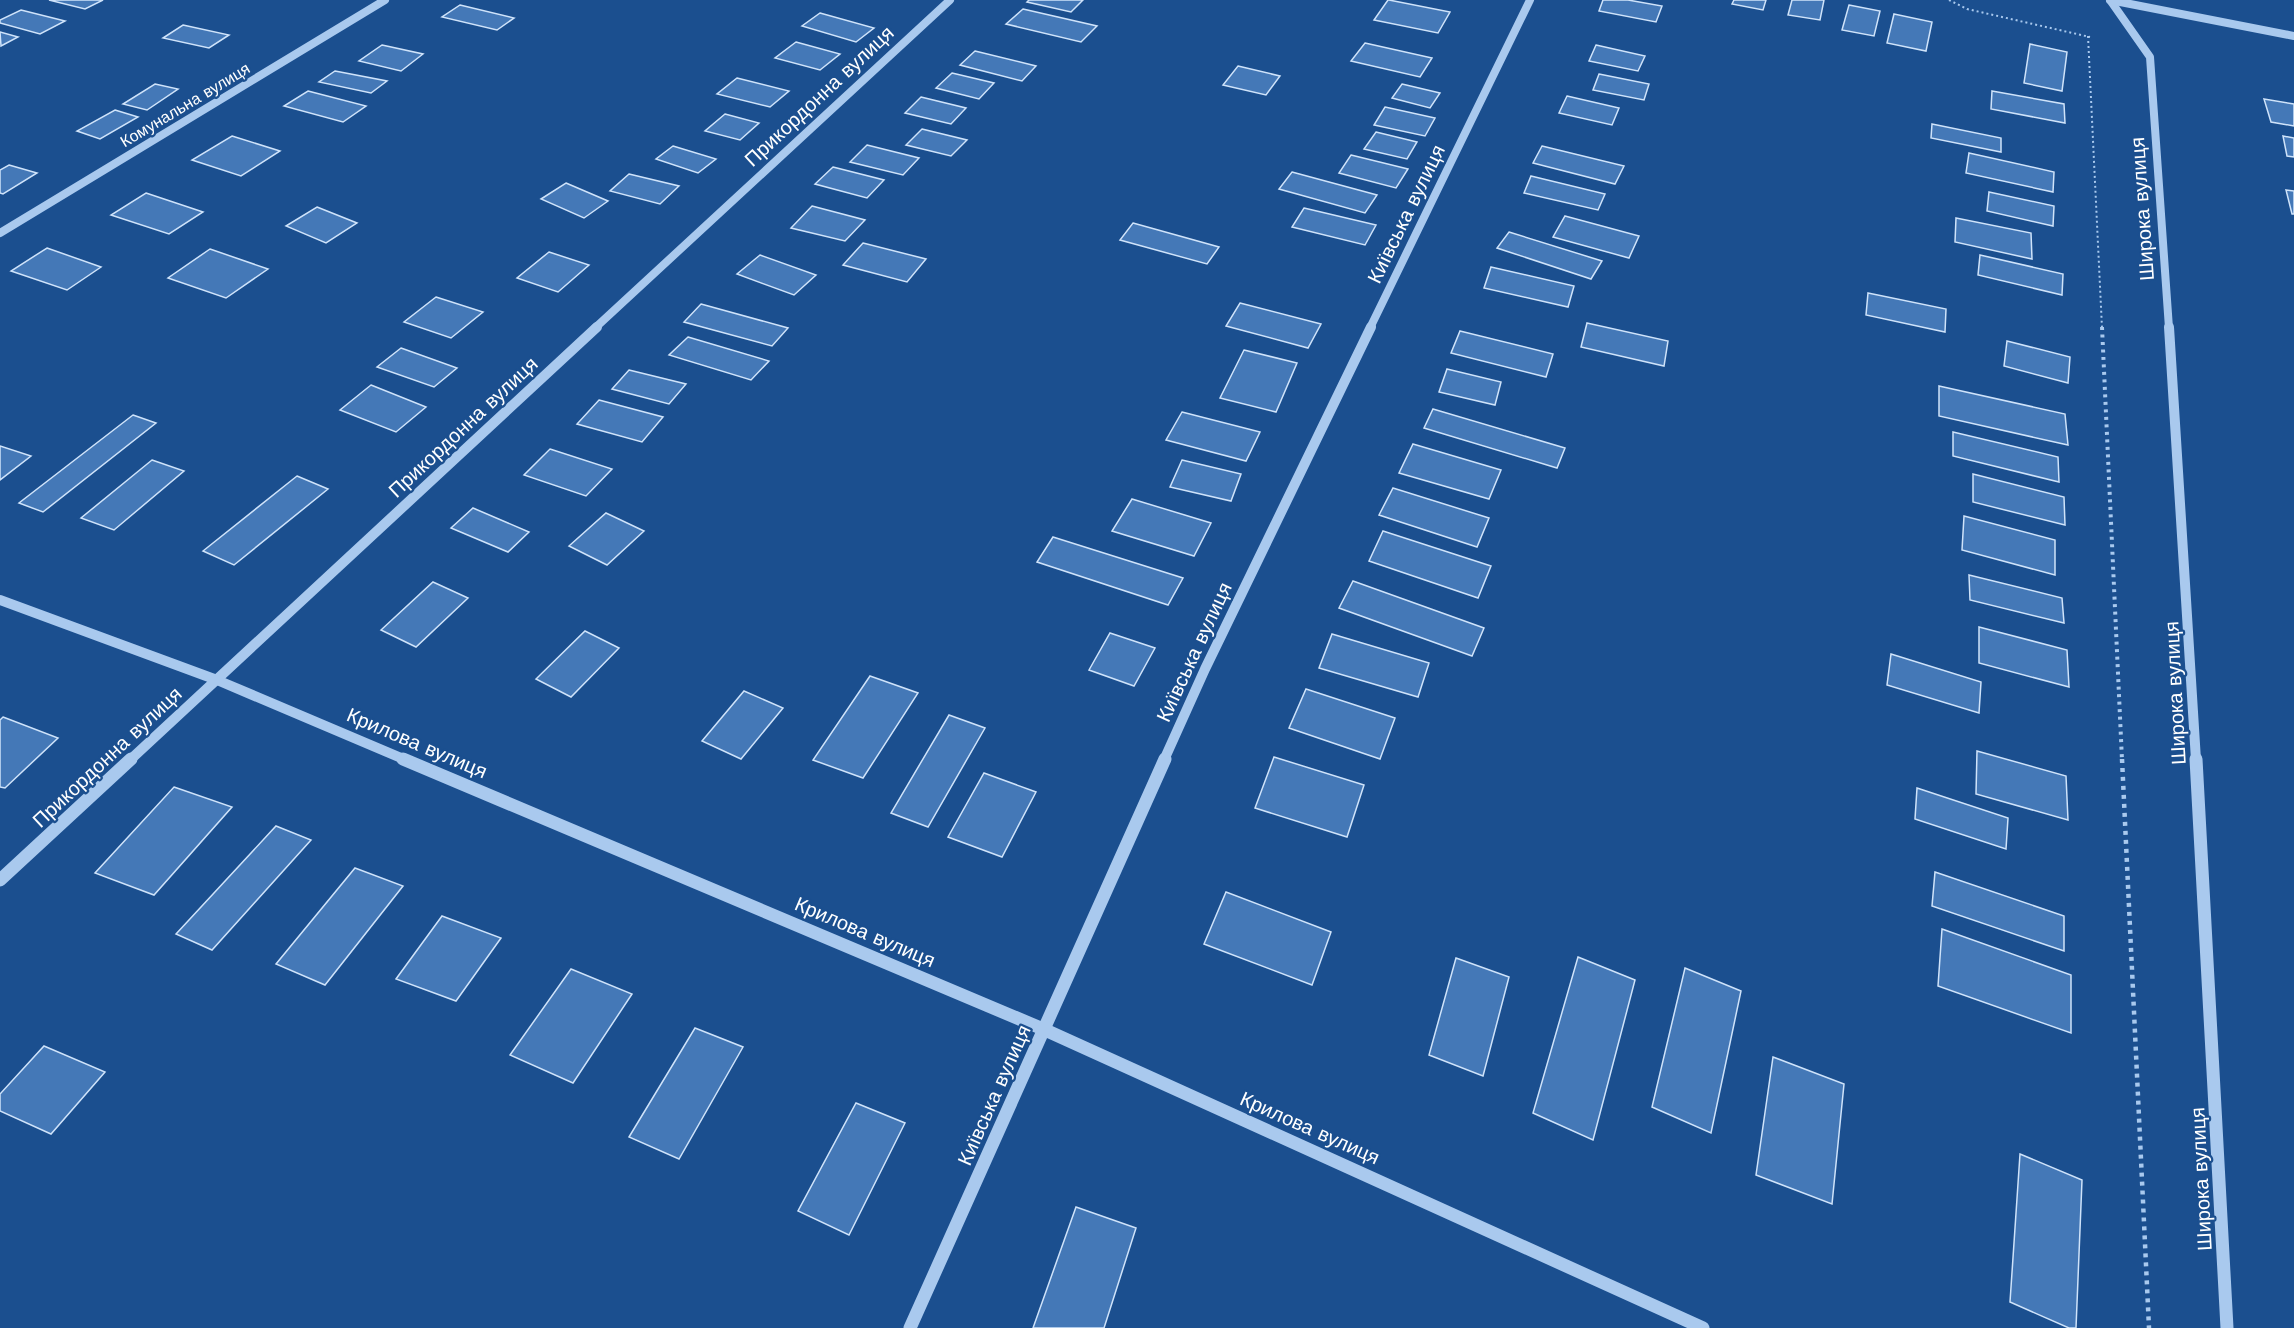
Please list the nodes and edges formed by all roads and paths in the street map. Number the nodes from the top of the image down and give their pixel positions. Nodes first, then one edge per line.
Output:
1 (385, 0) edge
2 (950, 0) edge
3 (1530, 0) edge
4 (1949, 0) edge
5 (2110, 0) edge
6 (2088, 36) junction
7 (2294, 36) edge
8 (2147, 53) junction
9 (0, 233) edge
10 (0, 600) edge
11 (218, 680) junction
12 (0, 880) edge
13 (1043, 1029) junction
14 (910, 1328) edge
15 (1703, 1328) edge
16 (2149, 1328) edge
17 (2227, 1328) edge

1 - 9 street, Комунальна вулиця
2 - 11 street, Прикордонна вулиця
3 - 13 street, Київська вулиця
4 - 6 path
5 - 7 street
5 - 8 street
6 - 8 path
6 - 16 path
8 - 17 street, Широка вулиця
10 - 11 street, Крилова вулиця
11 - 12 street, Прикордонна вулиця
11 - 13 street, Крилова вулиця
13 - 14 street, Київська вулиця
13 - 15 street, Крилова вулиця

